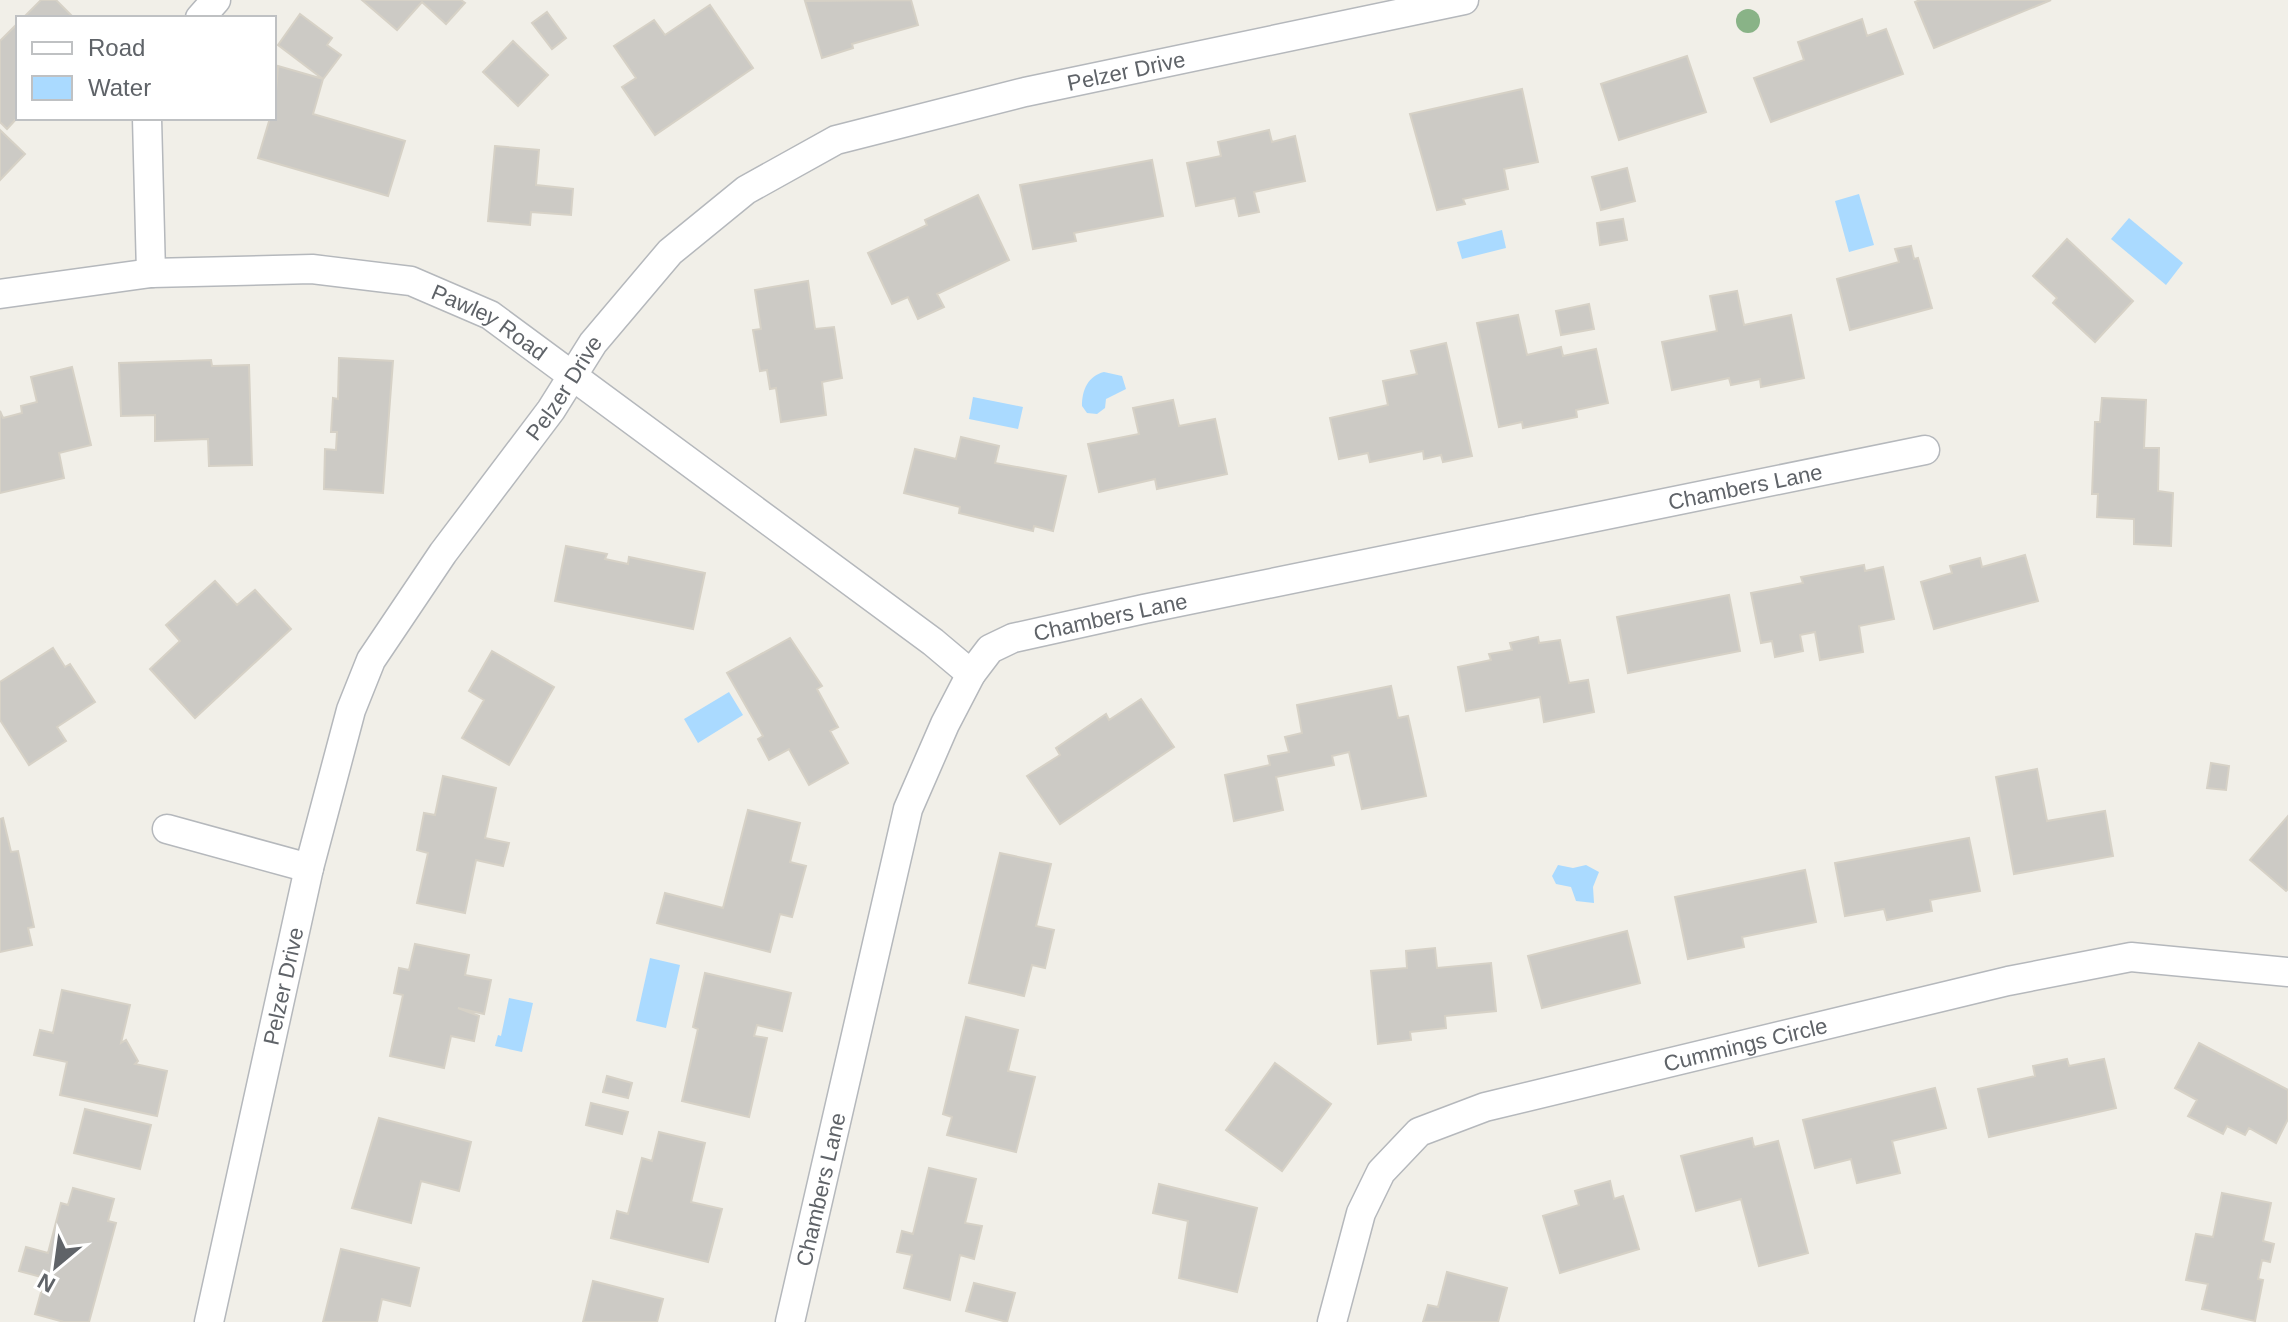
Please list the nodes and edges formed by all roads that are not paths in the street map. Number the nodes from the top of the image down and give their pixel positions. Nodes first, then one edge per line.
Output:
1 (216, 0) edge
2 (1464, 0) edge
3 (202, 16) edge
4 (147, 120) edge
5 (151, 273) junction
6 (0, 294) edge
7 (572, 376) junction
8 (1925, 450) dead end
9 (971, 674) junction
10 (167, 829) dead end
11 (309, 868) junction
12 (2288, 972) edge
13 (209, 1322) edge
14 (790, 1322) edge
15 (1332, 1322) edge

1 - 3 street
2 - 7 street, Pelzer Drive
4 - 5 street
5 - 6 street, Pawley Road
5 - 7 street, Pawley Road
7 - 9 street, Pawley Road
7 - 11 street, Pelzer Drive
8 - 9 street, Chambers Lane
9 - 14 street, Chambers Lane
10 - 11 street
11 - 13 street, Pelzer Drive
12 - 15 street, Cummings Circle

